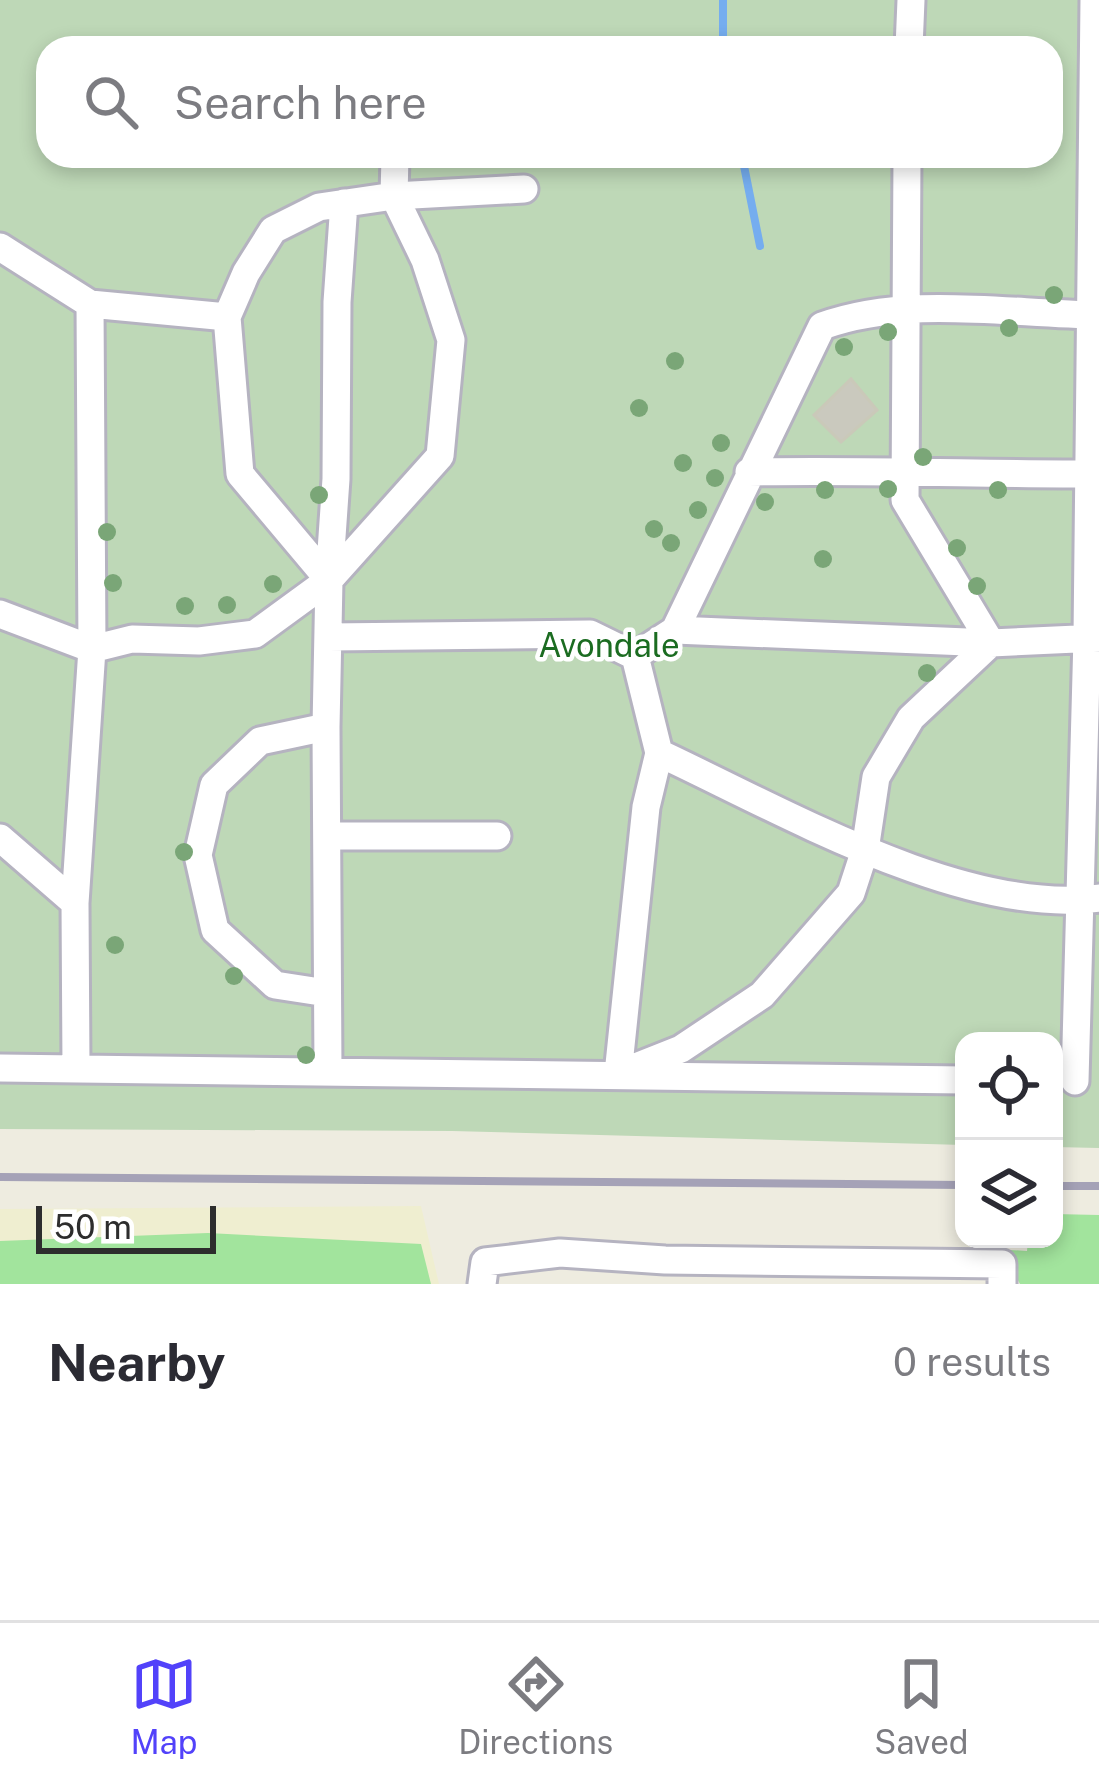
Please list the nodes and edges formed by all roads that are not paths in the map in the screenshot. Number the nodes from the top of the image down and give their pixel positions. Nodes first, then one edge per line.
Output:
1 (910, 0) edge
2 (1094, 0) edge
3 (909, 36) edge
4 (395, 168) edge
5 (907, 168) edge
6 (524, 189) dead end
7 (394, 196) junction
8 (344, 203) junction
9 (0, 247) edge
10 (90, 304) junction
11 (903, 310) junction
12 (1094, 315) edge
13 (227, 317) junction
14 (903, 469) junction
15 (749, 472) junction
16 (1093, 474) edge
17 (329, 580) junction
18 (0, 614) edge
19 (675, 630) junction
20 (329, 637) junction
21 (1093, 638) edge
22 (991, 643) junction
23 (92, 649) junction
24 (635, 656) junction
25 (326, 727) junction
26 (659, 753) junction
27 (330, 836) junction
28 (496, 836) dead end
29 (0, 838) edge
30 (866, 850) junction
31 (1088, 900) edge
32 (75, 903) junction
33 (327, 993) junction
34 (0, 1068) edge
35 (76, 1069) junction
36 (328, 1072) junction
37 (618, 1074) junction
38 (955, 1080) edge
39 (1076, 1081) edge
40 (482, 1284) edge
41 (1002, 1284) edge

1 - 3 lane
2 - 12 lane
4 - 7 lane
5 - 11 lane
6 - 7 lane
7 - 8 lane
7 - 17 lane
8 - 13 lane
8 - 17 lane
9 - 10 lane
10 - 13 lane
10 - 23 lane
11 - 12 lane
11 - 14 lane
11 - 15 lane
12 - 16 lane
13 - 17 lane
14 - 15 lane
14 - 16 lane
14 - 22 lane
15 - 19 lane
16 - 21 lane
17 - 20 lane
17 - 23 lane
18 - 23 lane
19 - 22 lane
19 - 24 lane
20 - 24 lane
20 - 25 lane
21 - 22 lane
21 - 31 lane
22 - 30 lane
23 - 32 lane
24 - 26 lane
25 - 27 lane
25 - 33 lane
26 - 30 lane
26 - 37 lane
27 - 28 lane
27 - 33 lane
29 - 32 lane
30 - 31 lane
30 - 37 lane
31 - 39 lane
32 - 35 lane
33 - 36 lane
34 - 35 lane
35 - 36 lane
36 - 37 lane
37 - 38 lane
40 - 41 lane

